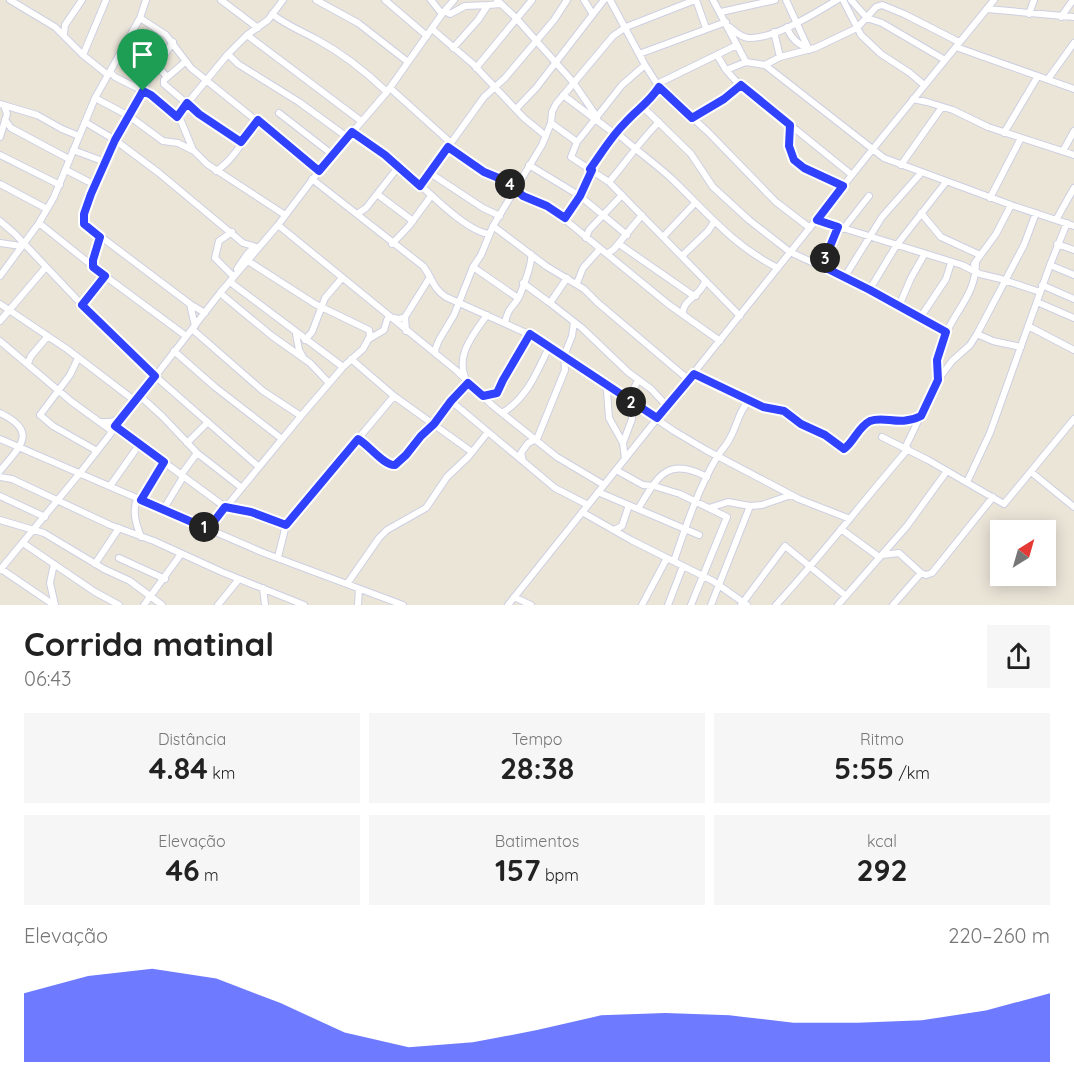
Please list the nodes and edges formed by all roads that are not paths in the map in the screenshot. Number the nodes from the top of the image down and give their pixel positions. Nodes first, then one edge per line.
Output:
1 (10, 0) edge
2 (82, 0) edge
3 (106, 0) edge
4 (146, 0) edge
5 (221, 0) edge
6 (283, 0) edge
7 (316, 0) edge
8 (431, 0) edge
9 (454, 0) edge
10 (532, 0) edge
11 (567, 0) edge
12 (584, 0) edge
13 (609, 0) edge
14 (694, 0) edge
15 (713, 0) edge
16 (774, 0) edge
17 (786, 0) edge
18 (837, 0) edge
19 (843, 0) edge
20 (994, 0) edge
21 (1034, 0) edge
22 (1073, 0) edge
23 (389, 1) edge
24 (854, 1) edge
25 (499, 2) edge
26 (488, 5) junction
27 (987, 9) junction
28 (443, 12) junction
29 (272, 14) junction
30 (592, 14) junction
31 (1029, 14) junction
32 (1061, 17) junction
33 (1074, 17) edge
34 (140, 18) junction
35 (516, 18) junction
36 (867, 18) junction
37 (723, 20) junction
38 (798, 23) junction
39 (626, 27) junction
40 (787, 27) junction
41 (258, 28) junction
42 (706, 28) junction
43 (857, 28) junction
44 (432, 29) junction
45 (774, 32) junction
46 (64, 34) junction
47 (247, 35) junction
48 (427, 36) junction
49 (742, 36) junction
50 (536, 39) junction
51 (173, 42) junction
52 (736, 42) junction
53 (1074, 43) edge
54 (126, 44) junction
55 (958, 44) junction
56 (453, 48) junction
57 (809, 49) junction
58 (228, 54) junction
59 (639, 54) junction
60 (84, 55) junction
61 (717, 55) junction
62 (780, 57) junction
63 (945, 60) junction
64 (185, 62) junction
65 (408, 62) junction
66 (554, 62) junction
67 (746, 62) junction
68 (645, 65) junction
69 (765, 65) junction
70 (157, 66) junction
71 (477, 68) junction
72 (726, 70) junction
73 (109, 73) junction
74 (1038, 76) junction
75 (167, 77) junction
76 (1048, 79) junction
77 (205, 80) junction
78 (573, 82) junction
79 (658, 85) junction
80 (741, 85) junction
81 (495, 88) junction
82 (922, 88) junction
83 (1074, 89) edge
84 (388, 90) junction
85 (143, 91) junction
86 (565, 92) junction
87 (95, 98) junction
88 (913, 99) junction
89 (927, 102) junction
90 (187, 103) junction
91 (2, 104) edge
92 (942, 106) junction
93 (643, 107) junction
94 (516, 109) junction
95 (279, 113) dead end
96 (129, 116) junction
97 (177, 117) junction
98 (596, 118) junction
99 (692, 118) junction
100 (5, 120) junction
101 (258, 120) junction
102 (362, 121) junction
103 (85, 122) junction
104 (658, 122) junction
105 (551, 123) junction
106 (791, 129) junction
107 (1074, 131) edge
108 (186, 132) junction
109 (615, 133) junction
110 (1004, 133) junction
111 (350, 135) junction
112 (79, 136) junction
113 (546, 136) junction
114 (0, 137) edge
115 (1022, 138) junction
116 (115, 140) junction
117 (241, 142) junction
118 (577, 142) junction
119 (178, 143) junction
120 (449, 145) junction
121 (73, 150) junction
122 (193, 150) junction
123 (636, 150) junction
124 (872, 150) junction
125 (1063, 151) junction
126 (58, 154) junction
127 (333, 155) junction
128 (1074, 155) edge
129 (1, 157) edge
130 (69, 159) junction
131 (105, 162) junction
132 (529, 165) junction
133 (901, 165) junction
134 (399, 166) junction
135 (66, 169) junction
136 (591, 170) junction
137 (319, 171) junction
138 (218, 173) junction
139 (430, 173) junction
140 (921, 173) junction
141 (852, 175) junction
142 (312, 179) junction
143 (609, 182) junction
144 (946, 182) junction
145 (0, 184) edge
146 (60, 185) junction
147 (95, 185) junction
148 (420, 186) junction
149 (843, 186) junction
150 (1074, 188) edge
151 (514, 190) junction
152 (377, 194) junction
153 (622, 195) junction
154 (431, 196) junction
155 (580, 196) junction
156 (869, 196) dead end
157 (990, 198) junction
158 (695, 203) junction
159 (1011, 205) junction
160 (46, 209) junction
161 (921, 213) junction
162 (1036, 213) junction
163 (357, 214) junction
164 (285, 215) junction
165 (603, 215) junction
166 (642, 215) junction
167 (500, 216) junction
168 (565, 218) junction
169 (817, 220) junction
170 (1056, 220) junction
171 (0, 221) edge
172 (413, 221) junction
173 (714, 222) junction
174 (39, 223) junction
175 (1067, 223) junction
176 (278, 225) junction
177 (493, 226) junction
178 (1074, 226) edge
179 (810, 228) junction
180 (840, 228) junction
181 (231, 232) junction
182 (627, 235) junction
183 (100, 237) junction
184 (663, 237) junction
185 (868, 237) junction
186 (488, 238) junction
187 (586, 238) junction
188 (264, 242) junction
189 (885, 242) junction
190 (0, 243) edge
191 (243, 243) junction
192 (22, 244) junction
193 (392, 244) junction
194 (619, 244) junction
195 (1057, 244) junction
196 (896, 246) junction
197 (256, 247) junction
198 (600, 249) junction
199 (1074, 250) edge
200 (790, 252) junction
201 (531, 253) junction
202 (607, 254) junction
203 (924, 255) junction
204 (980, 255) junction
205 (682, 256) junction
206 (889, 257) junction
207 (246, 260) junction
208 (951, 263) junction
209 (1050, 265) junction
210 (822, 266) junction
211 (46, 267) junction
212 (93, 267) junction
213 (473, 267) junction
214 (778, 268) junction
215 (972, 270) junction
216 (1074, 275) edge
217 (0, 276) edge
218 (105, 276) junction
219 (430, 277) junction
220 (342, 278) junction
221 (567, 278) junction
222 (844, 278) junction
223 (231, 279) junction
224 (1004, 280) junction
225 (523, 283) junction
226 (577, 283) junction
227 (706, 285) junction
228 (1041, 289) junction
229 (870, 290) junction
230 (220, 293) junction
231 (693, 296) junction
232 (518, 298) junction
233 (1074, 299) edge
234 (1037, 302) junction
235 (458, 303) junction
236 (550, 303) junction
237 (0, 304) edge
238 (190, 304) junction
239 (82, 305) junction
240 (899, 306) junction
241 (321, 307) junction
242 (10, 311) junction
243 (204, 313) junction
244 (683, 314) junction
245 (488, 315) junction
246 (740, 316) junction
247 (389, 317) junction
248 (405, 317) junction
249 (920, 318) junction
250 (1074, 318) edge
251 (0, 321) edge
252 (574, 322) junction
253 (505, 323) junction
254 (1028, 326) junction
255 (193, 327) junction
256 (406, 332) junction
257 (946, 332) junction
258 (297, 334) junction
259 (530, 334) junction
260 (977, 334) junction
261 (48, 336) junction
262 (186, 336) junction
263 (368, 339) junction
264 (305, 340) junction
265 (0, 341) edge
266 (720, 341) junction
267 (549, 347) junction
268 (1021, 347) junction
269 (1074, 350) edge
270 (174, 351) junction
271 (434, 352) junction
272 (564, 356) junction
273 (303, 357) junction
274 (78, 358) junction
275 (351, 360) junction
276 (28, 363) junction
277 (343, 367) junction
278 (694, 374) junction
279 (155, 376) junction
280 (638, 380) junction
281 (938, 380) junction
282 (688, 381) junction
283 (329, 383) junction
284 (468, 383) junction
285 (604, 384) junction
286 (58, 389) junction
287 (394, 396) junction
288 (483, 396) junction
289 (137, 398) junction
290 (451, 401) junction
291 (630, 401) junction
292 (749, 401) junction
293 (667, 406) junction
294 (644, 411) junction
295 (502, 412) junction
296 (0, 413) edge
297 (301, 416) junction
298 (921, 416) junction
299 (122, 418) junction
300 (657, 418) junction
301 (632, 419) junction
302 (1074, 419) edge
303 (99, 422) junction
304 (208, 422) junction
305 (434, 424) junction
306 (113, 429) junction
307 (488, 432) junction
308 (882, 437) dead end
309 (0, 439) edge
310 (282, 439) junction
311 (358, 439) junction
312 (537, 439) junction
313 (187, 443) junction
314 (623, 443) junction
315 (139, 445) junction
316 (20, 447) junction
317 (907, 449) junction
318 (97, 451) junction
319 (472, 452) junction
320 (197, 453) junction
321 (717, 456) junction
322 (626, 459) junction
323 (523, 461) junction
324 (164, 462) junction
325 (259, 467) junction
326 (616, 470) junction
327 (0, 471) edge
328 (947, 471) junction
329 (1031, 472) junction
330 (80, 473) junction
331 (182, 476) junction
332 (0, 477) edge
333 (707, 477) junction
334 (967, 482) junction
335 (604, 485) junction
336 (110, 486) junction
337 (654, 486) junction
338 (242, 488) junction
339 (598, 492) junction
340 (791, 495) junction
341 (0, 496) edge
342 (993, 497) junction
343 (58, 500) junction
344 (139, 500) junction
345 (696, 503) junction
346 (588, 505) junction
347 (629, 505) junction
348 (750, 506) junction
349 (225, 507) junction
350 (1074, 507) edge
351 (709, 508) junction
352 (638, 509) junction
353 (163, 510) junction
354 (582, 512) junction
355 (45, 517) junction
356 (850, 519) junction
357 (0, 520) edge
358 (286, 525) junction
359 (119, 528) junction
360 (208, 529) junction
361 (685, 529) junction
362 (841, 529) junction
363 (35, 530) junction
364 (614, 530) junction
365 (699, 535) dead end
366 (141, 537) junction
367 (23, 543) junction
368 (182, 554) junction
369 (880, 556) junction
370 (278, 557) junction
371 (119, 558) dead end
372 (667, 558) junction
373 (674, 561) junction
374 (54, 564) junction
375 (95, 564) junction
376 (810, 565) junction
377 (683, 566) junction
378 (1, 567) edge
379 (921, 573) junction
380 (702, 575) junction
381 (165, 579) junction
382 (239, 579) junction
383 (347, 584) junction
384 (719, 585) junction
385 (263, 588) junction
386 (359, 589) junction
387 (152, 596) junction
388 (846, 596) junction
389 (514, 597) junction
390 (736, 597) junction
391 (52, 604) edge
392 (743, 604) edge
393 (119, 605) edge
394 (144, 605) edge
395 (162, 605) edge
396 (218, 605) edge
397 (265, 605) edge
398 (304, 605) edge
399 (358, 605) edge
400 (403, 605) edge
401 (508, 605) edge
402 (531, 605) edge
403 (642, 605) edge
404 (668, 605) edge
405 (691, 605) edge
406 (711, 605) edge
407 (734, 605) edge
408 (776, 605) edge
409 (838, 605) edge
410 (893, 605) edge

1 - 46 street
2 - 46 street
3 - 60 street
4 - 34 street
5 - 41 street
6 - 29 street
7 - 65 street
8 - 28 street
9 - 28 street
10 - 35 street
11 - 50 street
12 - 30 street
13 - 30 street
13 - 39 street
14 - 39 street
14 - 42 street
15 - 37 street
16 - 37 street
17 - 38 street
18 - 38 street
19 - 43 street
20 - 27 street
21 - 31 street
22 - 32 street
23 - 48 street
24 - 36 street
25 - 26 street
25 - 35 street
26 - 28 street
26 - 56 street
27 - 31 street
27 - 55 street
28 - 44 street
29 - 41 street
29 - 84 street
30 - 66 street
31 - 32 street
32 - 33 street
34 - 51 street
34 - 54 street
35 - 50 street
35 - 71 street
36 - 43 street
36 - 55 street
36 - 63 street
37 - 42 street
37 - 49 street
37 - 52 street
38 - 40 street
38 - 57 street
39 - 59 street
39 - 78 street
40 - 45 street
40 - 57 street
41 - 47 street
42 - 59 street
43 - 57 street
43 - 82 street
44 - 48 street
44 - 56 street
45 - 49 street
45 - 62 street
46 - 60 street
47 - 58 street
47 - 102 street
48 - 65 street
49 - 52 street
50 - 66 street
50 - 81 street
51 - 64 street
51 - 70 street
52 - 61 street
52 - 67 street
53 - 76 street
54 - 70 street
54 - 73 street
55 - 63 street
55 - 74 street
56 - 71 street
57 - 62 street
58 - 77 street
58 - 111 street
59 - 68 street
60 - 73 street
61 - 72 street
61 - 79 street
62 - 69 street
63 - 82 street
64 - 75 street
64 - 77 street
65 - 84 street
66 - 78 street
66 - 94 street
67 - 69 street
67 - 72 street
68 - 79 street
68 - 98 street
69 - 124 street
70 - 75 street
70 - 85 street
71 - 81 street
72 - 80 street
73 - 85 street
73 - 87 street
74 - 76 street
74 - 110 street
75 - 90 street
76 - 83 street
77 - 90 street
77 - 101 street
78 - 86 street
78 - 98 street
79 - 93 street
79 - 99 street
80 - 99 street
80 - 106 street
81 - 94 street
81 - 120 street
82 - 88 street
82 - 89 street
84 - 102 street
84 - 120 street
85 - 96 street
85 - 97 street
86 - 98 street
86 - 105 street
87 - 96 street
87 - 103 street
88 - 89 street
88 - 124 street
89 - 92 street
90 - 97 street
90 - 117 street
91 - 100 street
91 - 112 street
92 - 110 street
92 - 133 street
93 - 104 street
93 - 109 street
94 - 113 street
95 - 127 street
96 - 116 street
96 - 119 street
97 - 108 street
98 - 109 street
98 - 118 street
99 - 179 street
100 - 114 street
100 - 126 street
101 - 117 street
101 - 137 street
102 - 111 street
103 - 112 street
103 - 116 street
104 - 123 street
104 - 200 street
105 - 113 street
105 - 118 street
106 - 141 street
106 - 149 street
107 - 125 street
108 - 119 street
108 - 122 street
109 - 123 street
109 - 136 street
110 - 115 street
111 - 127 street
111 - 134 street
112 - 121 street
113 - 132 street
115 - 125 street
115 - 157 street
116 - 131 street
116 - 181 street
117 - 138 street
118 - 136 street
119 - 122 street
120 - 139 street
120 - 151 street
121 - 130 street
121 - 131 street
122 - 138 street
123 - 143 street
123 - 158 street
124 - 133 street
124 - 141 street
125 - 128 street
126 - 130 street
126 - 135 street
127 - 137 street
129 - 146 street
130 - 135 street
131 - 147 street
132 - 151 street
132 - 155 street
133 - 140 street
134 - 148 street
134 - 152 street
135 - 146 street
135 - 147 street
136 - 143 street
136 - 155 street
137 - 142 street
138 - 164 street
139 - 148 street
139 - 167 street
140 - 144 street
140 - 185 street
141 - 149 street
142 - 163 street
142 - 164 street
143 - 153 street
144 - 157 street
144 - 161 street
145 - 160 street
146 - 160 street
147 - 183 street
148 - 154 street
149 - 169 street
150 - 170 street
151 - 167 street
151 - 168 street
152 - 163 street
152 - 172 street
153 - 165 street
153 - 166 street
154 - 172 street
154 - 186 street
155 - 165 street
155 - 168 street
156 - 180 street
157 - 159 street
158 - 173 street
158 - 184 street
159 - 162 street
159 - 204 street
160 - 174 street
161 - 196 street
161 - 204 street
162 - 170 street
162 - 224 street
163 - 193 street
164 - 176 street
165 - 182 street
165 - 187 street
166 - 182 street
166 - 184 street
167 - 177 street
168 - 187 street
169 - 179 street
169 - 180 street
170 - 175 street
171 - 192 street
172 - 193 street
173 - 205 street
173 - 214 street
174 - 192 street
174 - 212 street
175 - 178 street
175 - 195 street
176 - 188 street
176 - 220 street
177 - 186 street
177 - 201 street
179 - 200 street
180 - 185 street
180 - 210 street
181 - 191 street
181 - 223 street
182 - 194 street
183 - 212 street
183 - 238 street
184 - 205 street
185 - 189 street
185 - 222 street
186 - 213 street
187 - 198 street
188 - 197 street
188 - 207 street
189 - 196 street
189 - 206 street
190 - 192 street
191 - 197 street
191 - 207 street
192 - 211 street
192 - 217 street
193 - 219 street
194 - 202 street
194 - 231 street
195 - 199 street
195 - 209 street
196 - 203 street
196 - 206 street
197 - 207 street
198 - 202 street
198 - 226 street
200 - 210 street
200 - 214 street
201 - 221 street
201 - 225 street
202 - 244 street
203 - 208 street
203 - 240 street
204 - 215 street
205 - 227 street
206 - 229 street
207 - 223 street
207 - 241 street
208 - 215 street
208 - 249 street
209 - 216 street
209 - 228 street
210 - 222 street
211 - 239 street
211 - 242 street
212 - 218 street
213 - 232 street
213 - 235 street
214 - 246 street
215 - 224 street
215 - 257 street
218 - 239 street
218 - 262 street
219 - 235 street
219 - 248 street
220 - 241 street
220 - 247 street
221 - 226 street
221 - 236 street
222 - 229 street
223 - 230 street
223 - 258 street
224 - 228 street
224 - 260 street
225 - 232 street
225 - 236 street
226 - 282 street
227 - 231 street
227 - 246 street
228 - 233 street
228 - 234 street
229 - 240 street
230 - 243 street
230 - 273 street
231 - 244 street
232 - 253 street
234 - 250 street
234 - 254 street
235 - 245 street
235 - 271 street
236 - 252 street
237 - 242 street
238 - 243 street
238 - 255 street
239 - 279 street
240 - 249 street
241 - 263 street
241 - 264 street
242 - 251 street
242 - 261 street
243 - 255 street
244 - 266 street
245 - 253 street
245 - 284 street
246 - 266 street
247 - 248 street
247 - 256 street
247 - 263 street
248 - 256 street
249 - 257 street
252 - 272 street
252 - 280 street
253 - 259 street
254 - 268 street
254 - 269 street
255 - 262 street
255 - 297 street
256 - 271 street
257 - 281 street
258 - 264 street
258 - 273 street
259 - 267 street
259 - 288 street
260 - 268 street
260 - 281 street
261 - 274 street
261 - 276 street
262 - 270 street
263 - 275 street
264 - 277 street
265 - 276 street
266 - 278 street
267 - 272 street
267 - 295 street
268 - 334 street
270 - 279 street
270 - 310 street
271 - 284 street
272 - 285 street
272 - 312 street
273 - 283 street
274 - 286 street
274 - 289 street
275 - 277 street
275 - 287 street
276 - 286 street
277 - 283 street
278 - 282 street
278 - 292 street
279 - 289 street
279 - 304 street
280 - 291 street
280 - 293 street
281 - 298 street
282 - 293 street
283 - 297 street
284 - 288 street
284 - 290 street
285 - 291 street
285 - 314 street
286 - 303 street
286 - 318 street
287 - 305 street
287 - 311 street
288 - 295 street
289 - 299 street
289 - 313 street
290 - 305 street
290 - 307 street
291 - 294 street
291 - 301 street
292 - 298 street
292 - 321 street
293 - 300 street
294 - 300 street
294 - 301 street
295 - 312 street
296 - 316 street
297 - 310 street
298 - 317 street
299 - 303 street
299 - 306 street
300 - 321 street
300 - 322 street
301 - 314 street
302 - 329 street
303 - 306 street
304 - 313 street
304 - 325 street
305 - 311 street
305 - 319 street
306 - 315 street
306 - 318 street
307 - 319 street
307 - 323 street
308 - 317 street
309 - 316 street
310 - 325 street
311 - 358 street
312 - 323 street
312 - 335 street
313 - 320 street
314 - 322 street
315 - 324 street
315 - 336 street
316 - 327 street
316 - 330 street
317 - 328 street
317 - 356 street
318 - 330 street
319 - 383 street
320 - 331 street
320 - 338 street
321 - 333 street
321 - 340 street
322 - 326 street
323 - 346 street
324 - 331 street
324 - 344 street
325 - 338 street
326 - 335 street
326 - 337 street
328 - 334 street
328 - 369 street
329 - 342 street
329 - 350 street
330 - 336 street
330 - 343 street
331 - 349 street
331 - 353 street
332 - 343 street
333 - 337 street
333 - 345 street
334 - 342 street
335 - 339 street
336 - 344 street
337 - 345 street
337 - 352 street
338 - 349 street
339 - 346 street
339 - 347 street
340 - 348 street
340 - 356 street
341 - 355 street
342 - 379 street
343 - 355 street
343 - 359 street
344 - 353 street
344 - 366 street
345 - 351 street
345 - 361 street
346 - 354 street
347 - 352 street
347 - 364 street
348 - 351 street
348 - 384 street
349 - 358 street
349 - 360 street
351 - 380 street
352 - 361 street
353 - 360 street
354 - 364 street
354 - 389 street
355 - 363 street
356 - 362 street
357 - 363 street
358 - 370 street
359 - 366 street
359 - 375 street
360 - 370 street
361 - 365 street
361 - 373 street
362 - 369 street
362 - 376 street
363 - 367 street
363 - 375 street
364 - 372 street
366 - 368 street
367 - 374 street
367 - 378 street
368 - 381 street
368 - 382 street
369 - 379 street
369 - 388 street
370 - 383 street
371 - 381 street
372 - 373 street
372 - 403 street
373 - 377 street
374 - 391 street
374 - 393 street
375 - 387 street
376 - 388 street
376 - 392 street
376 - 408 street
377 - 380 street
377 - 404 street
378 - 391 street
379 - 410 street
380 - 384 street
380 - 405 street
381 - 387 street
382 - 385 street
382 - 396 street
383 - 386 street
384 - 390 street
384 - 406 street
385 - 397 street
385 - 398 street
386 - 399 street
386 - 400 street
387 - 394 street
387 - 395 street
388 - 409 street
389 - 401 street
389 - 402 street
390 - 392 street
390 - 407 street

